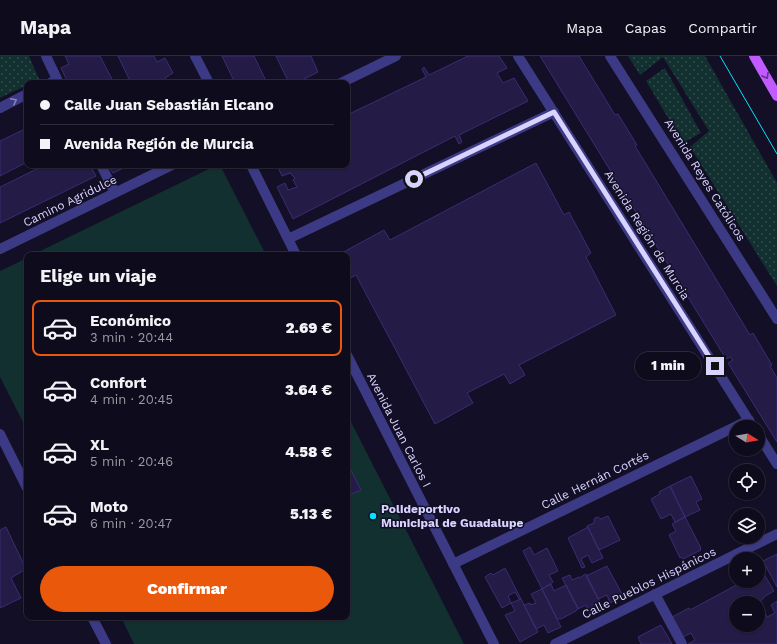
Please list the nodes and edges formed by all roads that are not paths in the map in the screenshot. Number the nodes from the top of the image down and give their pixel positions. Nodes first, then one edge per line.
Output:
1 (46, 56) edge
2 (195, 56) edge
3 (396, 56) edge
4 (518, 56) edge
5 (610, 56) edge
6 (754, 56) edge
7 (54, 80) edge
8 (207, 80) edge
9 (347, 80) edge
10 (24, 96) edge
11 (777, 96) edge
12 (0, 108) edge
13 (554, 112) junction
14 (102, 168) edge
15 (166, 168) edge
16 (252, 168) edge
17 (115, 193) junction
18 (288, 239) junction
19 (0, 249) edge
20 (294, 252) edge
21 (777, 319) edge
22 (350, 361) edge
23 (749, 420) edge
24 (729, 433) edge
25 (0, 434) edge
26 (765, 445) edge
27 (777, 464) edge
28 (24, 482) edge
29 (777, 534) edge
30 (453, 564) junction
31 (655, 594) junction
32 (93, 620) edge
33 (104, 643) edge
34 (494, 644) edge
35 (554, 644) edge
36 (682, 644) edge

1 - 7 street
2 - 8 street
3 - 9 street
4 - 13 street, Avenida Región de Murcia
5 - 21 street, Avenida Reyes Católicos
6 -> 11 main road
12 -> 10 street
13 - 18 street
13 - 23 street, Avenida Región de Murcia
14 - 17 street
15 - 17 street, Camino Agridulce
16 - 18 street
17 - 19 street, Camino Agridulce
18 - 20 street
22 - 30 street, Avenida Juan Carlos I
24 - 30 street, Calle Hernán Cortés
25 - 28 street
26 - 27 street
29 - 31 street, Calle Pueblos Hispánicos
30 - 34 street, Avenida Juan Carlos I
31 - 35 street, Calle Pueblos Hispánicos
31 - 36 street
32 - 33 street

